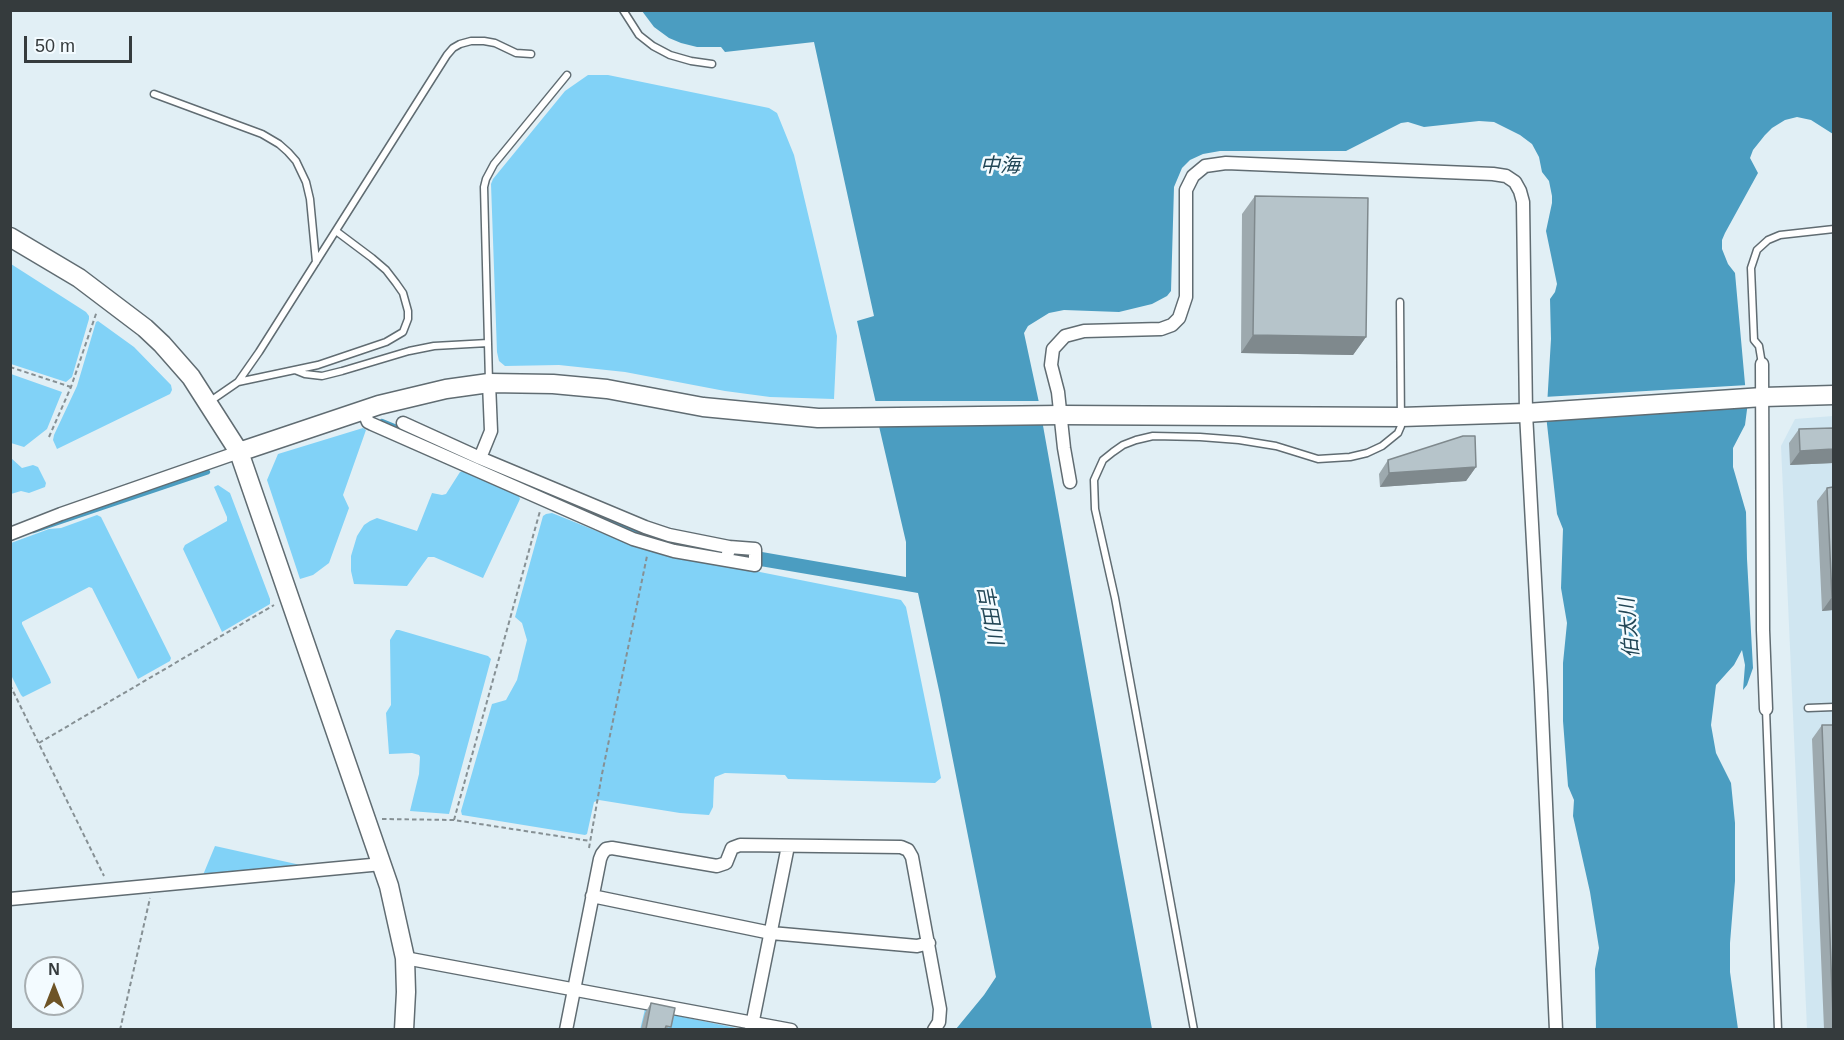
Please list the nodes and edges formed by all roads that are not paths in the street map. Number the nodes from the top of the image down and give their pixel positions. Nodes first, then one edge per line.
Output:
1 (623, 10) edge
2 (531, 54) dead end
3 (712, 64) dead end
4 (567, 75) dead end
5 (154, 94) dead end
6 (1833, 229) edge
7 (336, 231) junction
8 (10, 237) edge
9 (316, 263) junction
10 (1400, 302) dead end
11 (488, 343) junction
12 (1762, 364) joint
13 (295, 370) junction
14 (238, 382) junction
15 (489, 383) junction
16 (1833, 395) edge
17 (1763, 397) junction
18 (208, 402) junction
19 (363, 410) junction
20 (1527, 413) junction
21 (1054, 416) junction
22 (1401, 417) junction
23 (403, 423) dead end
24 (239, 452) junction
25 (480, 458) junction
26 (1070, 482) dead end
27 (549, 488) junction
28 (544, 500) junction
29 (10, 534) edge
30 (728, 553) junction
31 (755, 555) dead end
32 (1833, 707) edge
33 (1808, 708) dead end
34 (1766, 709) joint
35 (788, 846) junction
36 (382, 864) junction
37 (592, 896) junction
38 (10, 899) edge
39 (771, 933) junction
40 (929, 943) junction
41 (405, 957) junction
42 (574, 989) junction
43 (752, 1026) edge
44 (404, 1029) edge
45 (566, 1029) edge
46 (790, 1029) edge
47 (934, 1029) edge
48 (1194, 1029) edge
49 (1556, 1029) edge
50 (1778, 1029) edge

1 - 3 lane
2 - 7 lane
4 - 11 lane
5 - 9 lane
6 - 12 lane
7 - 9 lane
7 - 13 lane
8 - 18 street
9 - 14 lane
10 - 22 lane
11 - 13 lane
11 - 15 lane
12 - 17 street
13 - 14 lane
14 - 18 lane
15 - 19 street
15 - 21 street
15 - 25 street
16 - 17 street
17 - 20 street
17 - 34 street
18 - 24 street
19 - 24 street
19 - 28 street
20 - 21 street
20 - 22 street
20 - 49 street
21 - 22 street
21 - 26 street
22 - 48 lane
23 - 25 street
24 - 29 street
24 - 36 street
25 - 27 street
27 - 28 street
27 - 30 street
28 - 30 street
30 - 31 street
32 - 33 lane
34 - 50 lane
35 - 37 street
35 - 39 street
35 - 40 street
36 - 38 street
36 - 41 street
37 - 39 street
37 - 42 street
39 - 40 street
39 - 43 street
40 - 47 street
41 - 42 street
41 - 44 street
42 - 43 street
42 - 45 street
43 - 46 street

